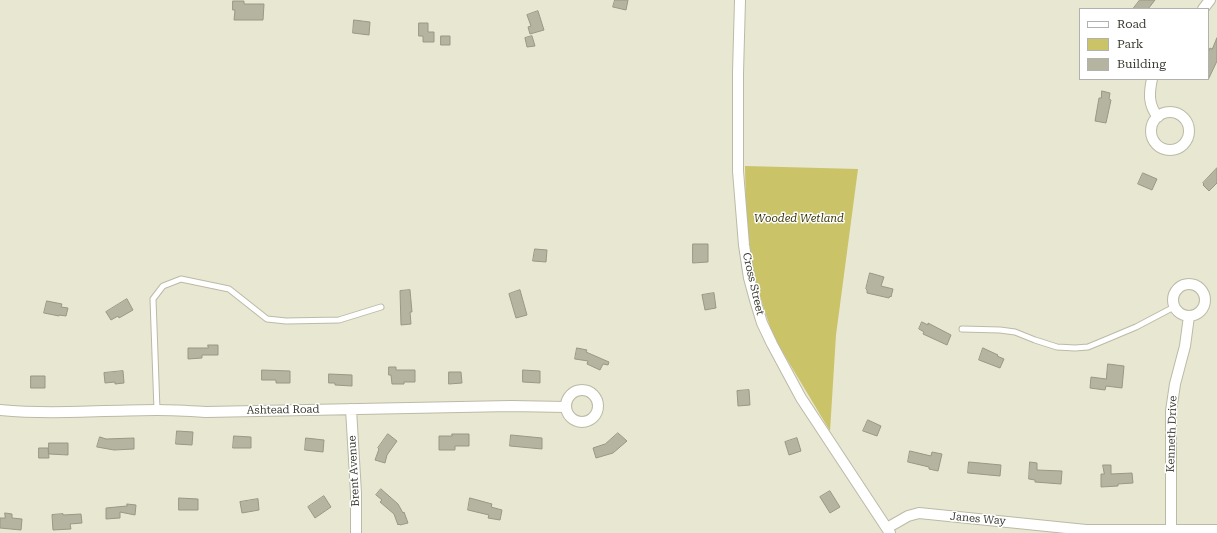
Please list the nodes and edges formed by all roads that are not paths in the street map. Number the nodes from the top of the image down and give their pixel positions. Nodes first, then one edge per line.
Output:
1 (740, 0) edge
2 (1210, 0) edge
3 (1204, 8) edge
4 (1152, 80) edge
5 (1158, 117) dead end
6 (381, 307) dead end
7 (1174, 307) junction
8 (1189, 316) junction
9 (962, 330) dead end
10 (566, 407) dead end
11 (350, 409) junction
12 (0, 410) edge
13 (157, 410) junction
14 (1171, 530) junction
15 (1217, 530) edge
16 (889, 531) edge
17 (356, 533) edge

1 - 16 street, Cross Street
2 - 3 street
4 - 5 street
6 - 13 lane
7 - 8 street
7 - 8 street
7 - 9 lane
8 - 14 street, Kenneth Drive
10 - 11 street, Ashtead Road
11 - 13 street, Ashtead Road
11 - 17 street, Brent Avenue
12 - 13 street, Ashtead Road
14 - 15 street, Janes Way
14 - 16 street, Janes Way

